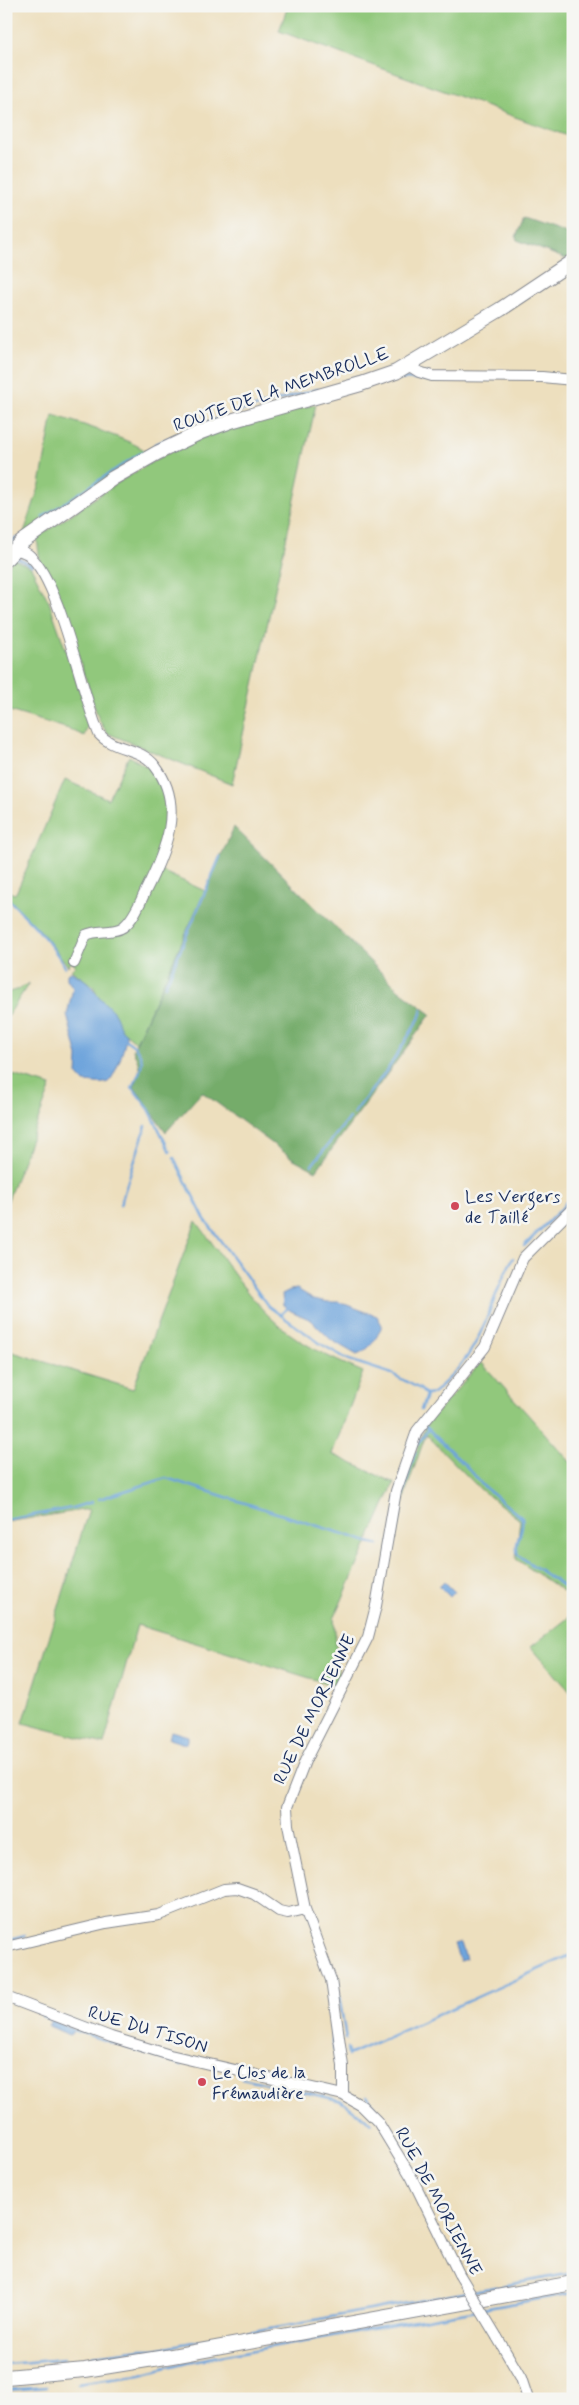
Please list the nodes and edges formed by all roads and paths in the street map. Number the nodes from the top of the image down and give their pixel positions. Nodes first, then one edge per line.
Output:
1 (573, 260) edge
2 (408, 364) junction
3 (573, 380) edge
4 (10, 554) edge
5 (74, 963) dead end
6 (573, 1208) edge
7 (305, 1909) junction
8 (6, 1947) edge
9 (6, 1997) edge
10 (342, 2095) junction
11 (573, 2283) edge
12 (6, 2376) edge
13 (528, 2399) edge

1 - 2 street, ROUTE DE LA MEMBROLLE
2 - 3 street
2 - 4 street, ROUTE DE LA MEMBROLLE
4 - 5 street
6 - 7 street, RUE DE MORIENNE
7 - 8 street
7 - 10 street, RUE DE MORIENNE
9 - 10 street, RUE DU TISON
10 - 13 street, RUE DE MORIENNE, bridge
11 - 12 street

